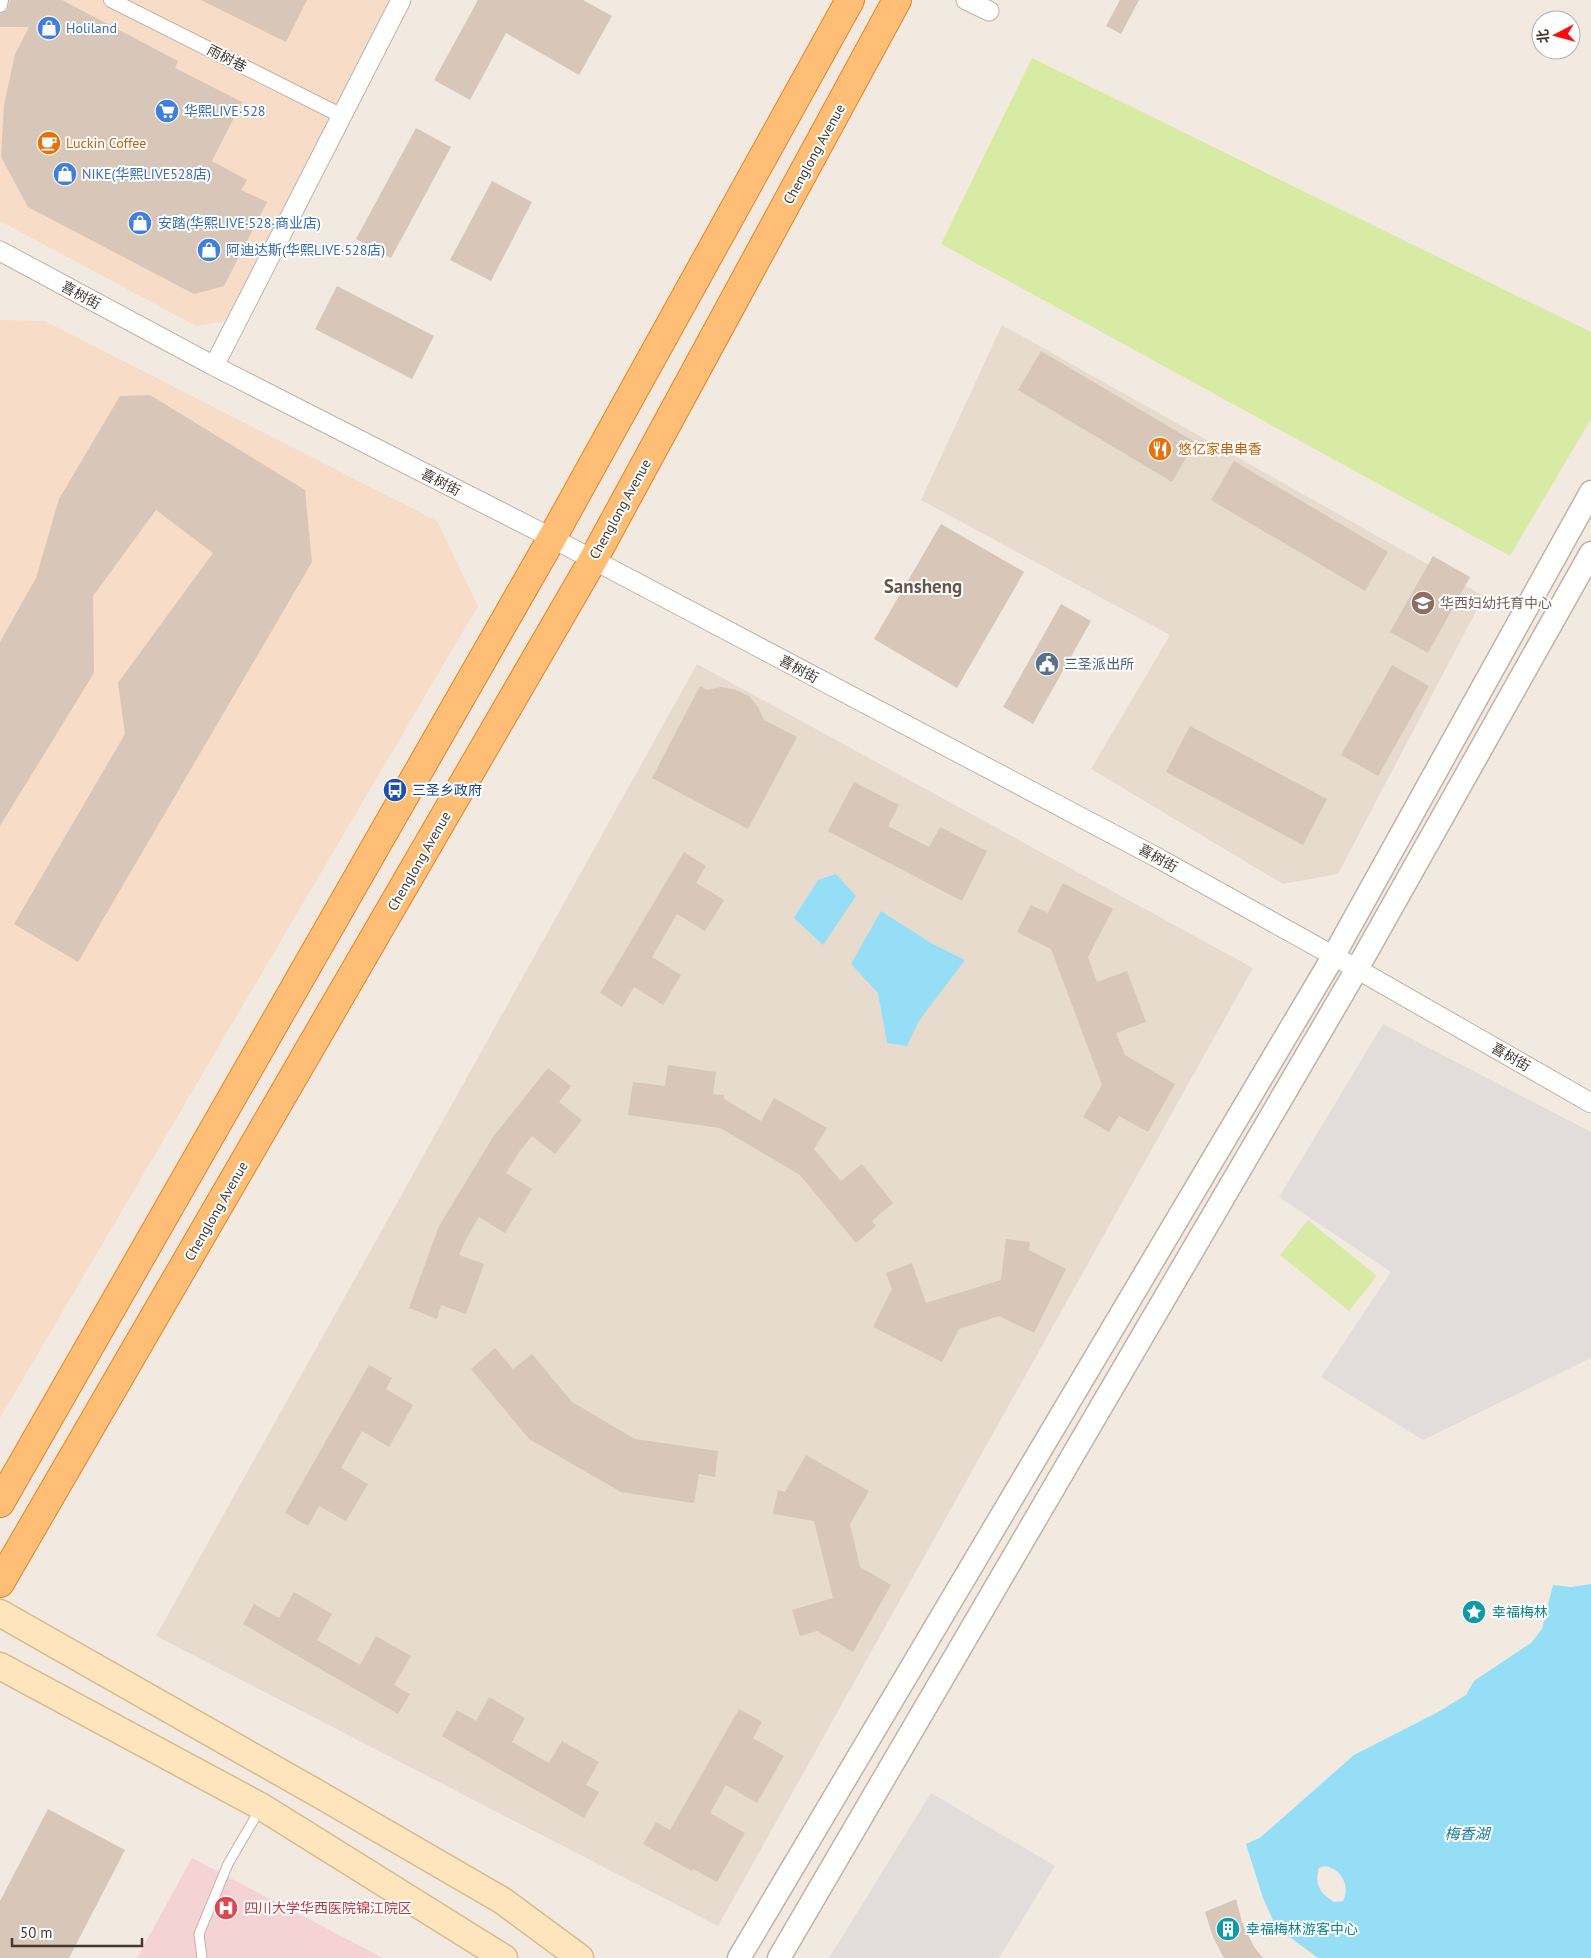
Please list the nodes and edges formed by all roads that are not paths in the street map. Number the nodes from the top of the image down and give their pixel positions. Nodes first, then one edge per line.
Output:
1 (1, 0) edge
2 (111, 0) edge
3 (401, 0) edge
4 (850, 0) edge
5 (897, 0) edge
6 (966, 0) edge
7 (0, 6) edge
8 (989, 11) dead end
9 (342, 116) junction
10 (0, 251) edge
11 (214, 366) junction
12 (1591, 492) edge
13 (552, 538) junction
14 (1591, 553) edge
15 (593, 560) junction
16 (1333, 957) junction
17 (1357, 969) junction
18 (1591, 1103) edge
19 (0, 1503) edge
20 (0, 1583) edge
21 (0, 1613) edge
22 (0, 1666) edge
23 (262, 1807) junction
24 (202, 1958) edge
25 (504, 1958) edge
26 (580, 1958) edge
27 (739, 1958) edge
28 (779, 1958) edge

1 - 7 street
2 - 9 street, 雨树巷
3 - 9 street
4 - 13 highway
5 - 15 highway, Chenglong Avenue
6 - 8 street
9 - 11 street
10 - 11 street, 喜树街
11 - 13 street, 喜树街
12 - 16 street
13 - 15 street, 喜树街
13 - 19 highway
14 - 17 street
15 - 16 street, 喜树街
15 - 20 highway, Chenglong Avenue
16 - 17 street, 喜树街
16 - 27 street
17 - 18 street, 喜树街
17 - 28 street
21 - 26 main road
22 - 23 main road
23 - 24 lane
23 - 25 main road

